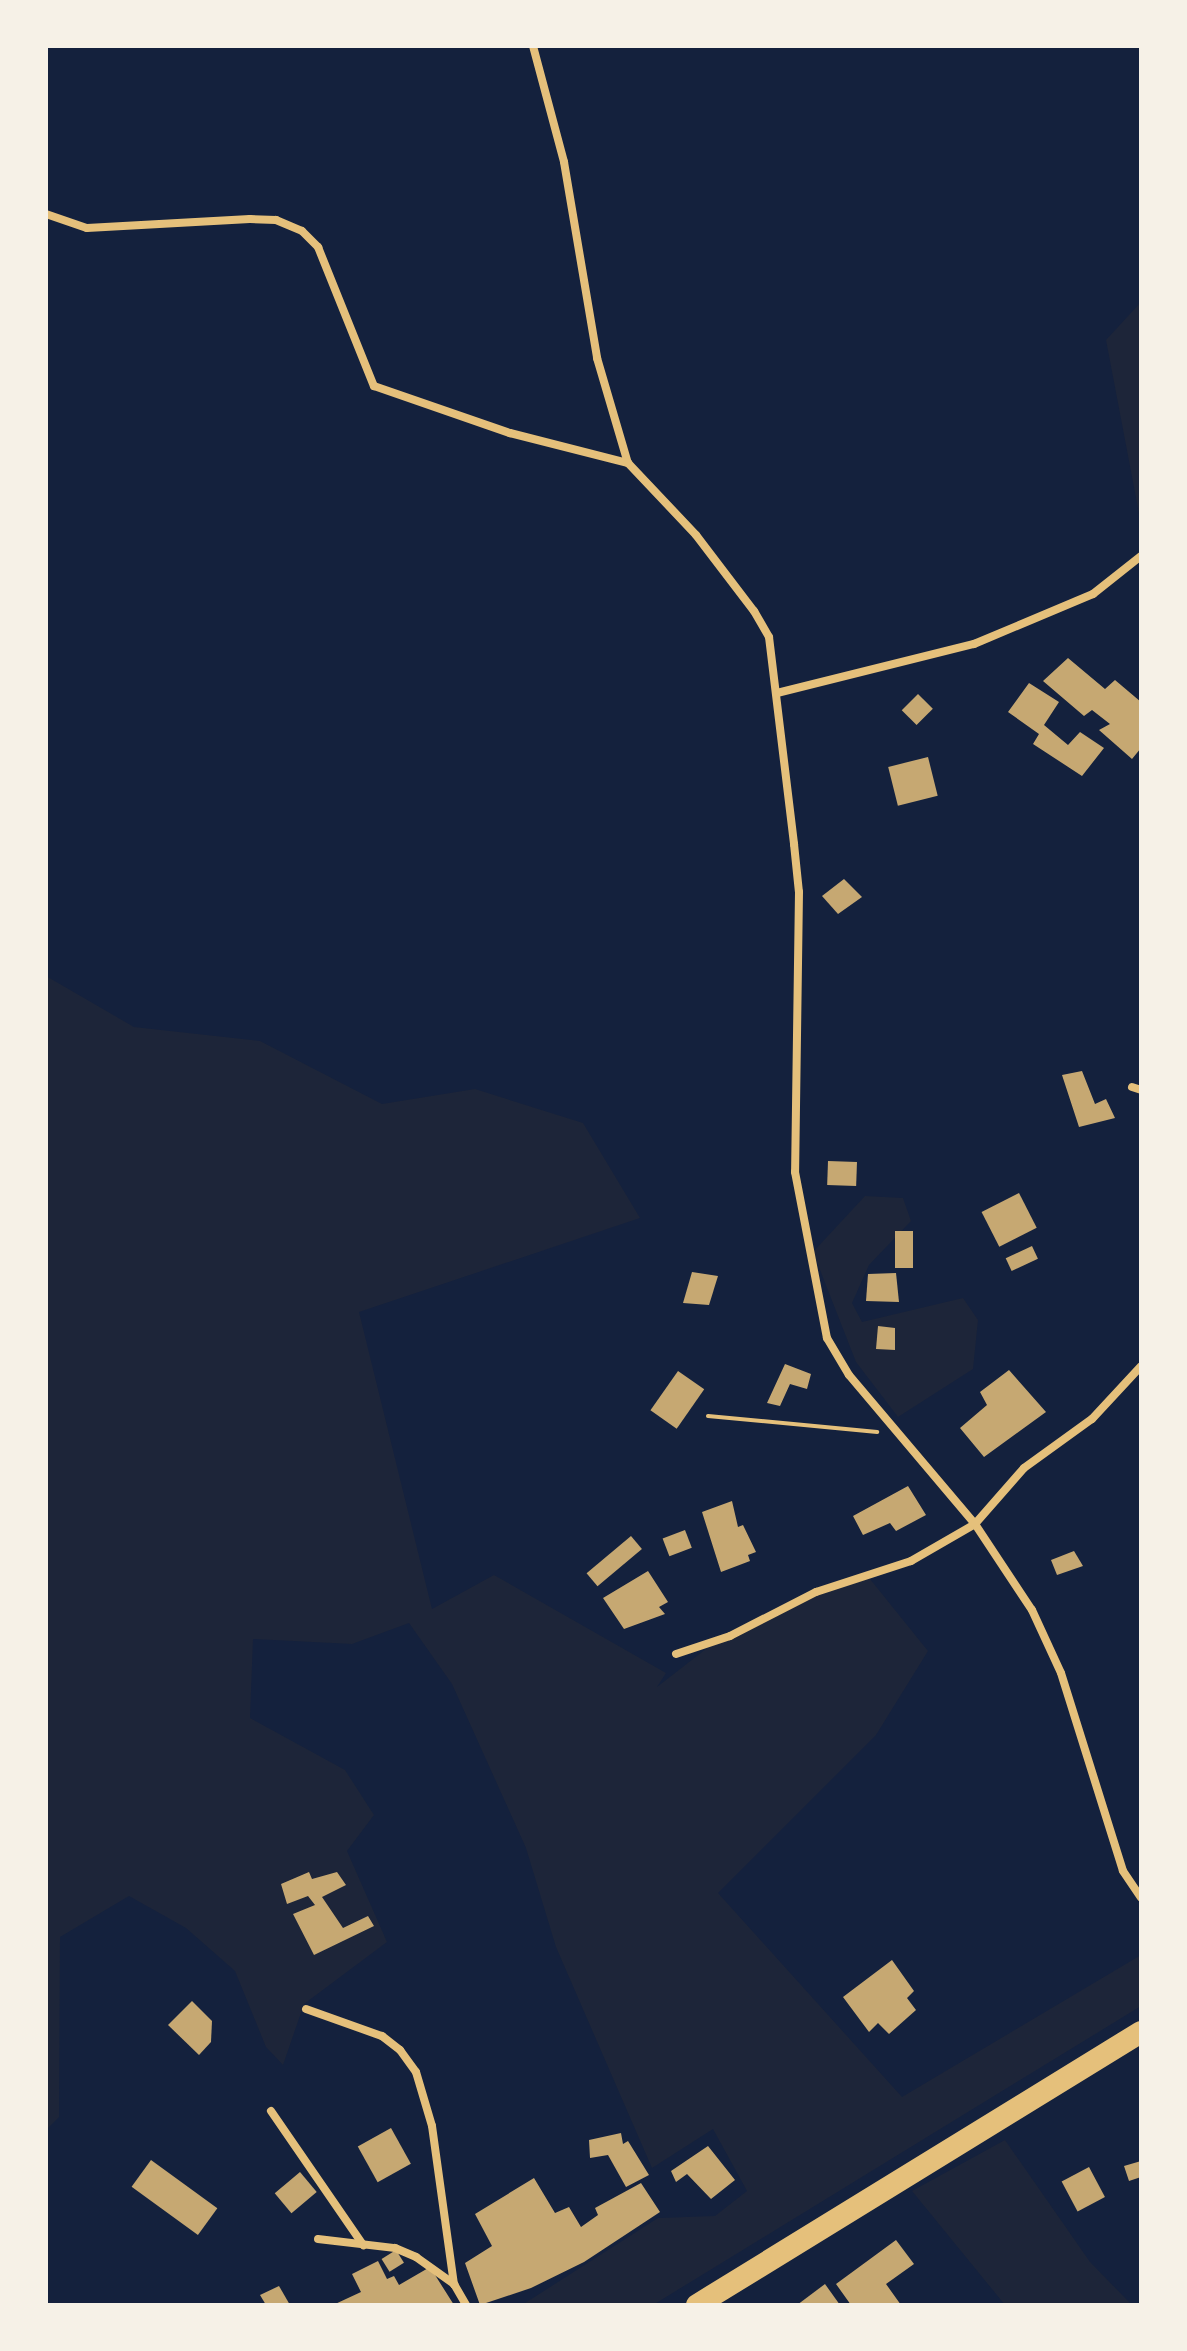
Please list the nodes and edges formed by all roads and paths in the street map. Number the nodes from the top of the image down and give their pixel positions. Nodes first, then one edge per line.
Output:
1 (533, 46) edge
2 (46, 214) edge
3 (628, 463) junction
4 (1141, 556) edge
5 (777, 693) junction
6 (1141, 1366) edge
7 (708, 1416) dead end
8 (899, 1434) junction
9 (975, 1524) junction
10 (676, 1654) dead end
11 (1141, 1898) edge
12 (306, 2009) dead end
13 (1141, 2032) edge
14 (271, 2111) dead end
15 (318, 2239) dead end
16 (363, 2245) junction
17 (454, 2284) junction
18 (466, 2305) edge
19 (697, 2305) edge

1 - 3 street
2 - 3 street
3 - 5 street
4 - 5 street
5 - 8 street
6 - 9 street
7 - 8 path
8 - 9 street
9 - 10 street
9 - 11 street
12 - 17 street
13 - 19 highway
14 - 16 street
15 - 16 street
16 - 17 street
17 - 18 street

